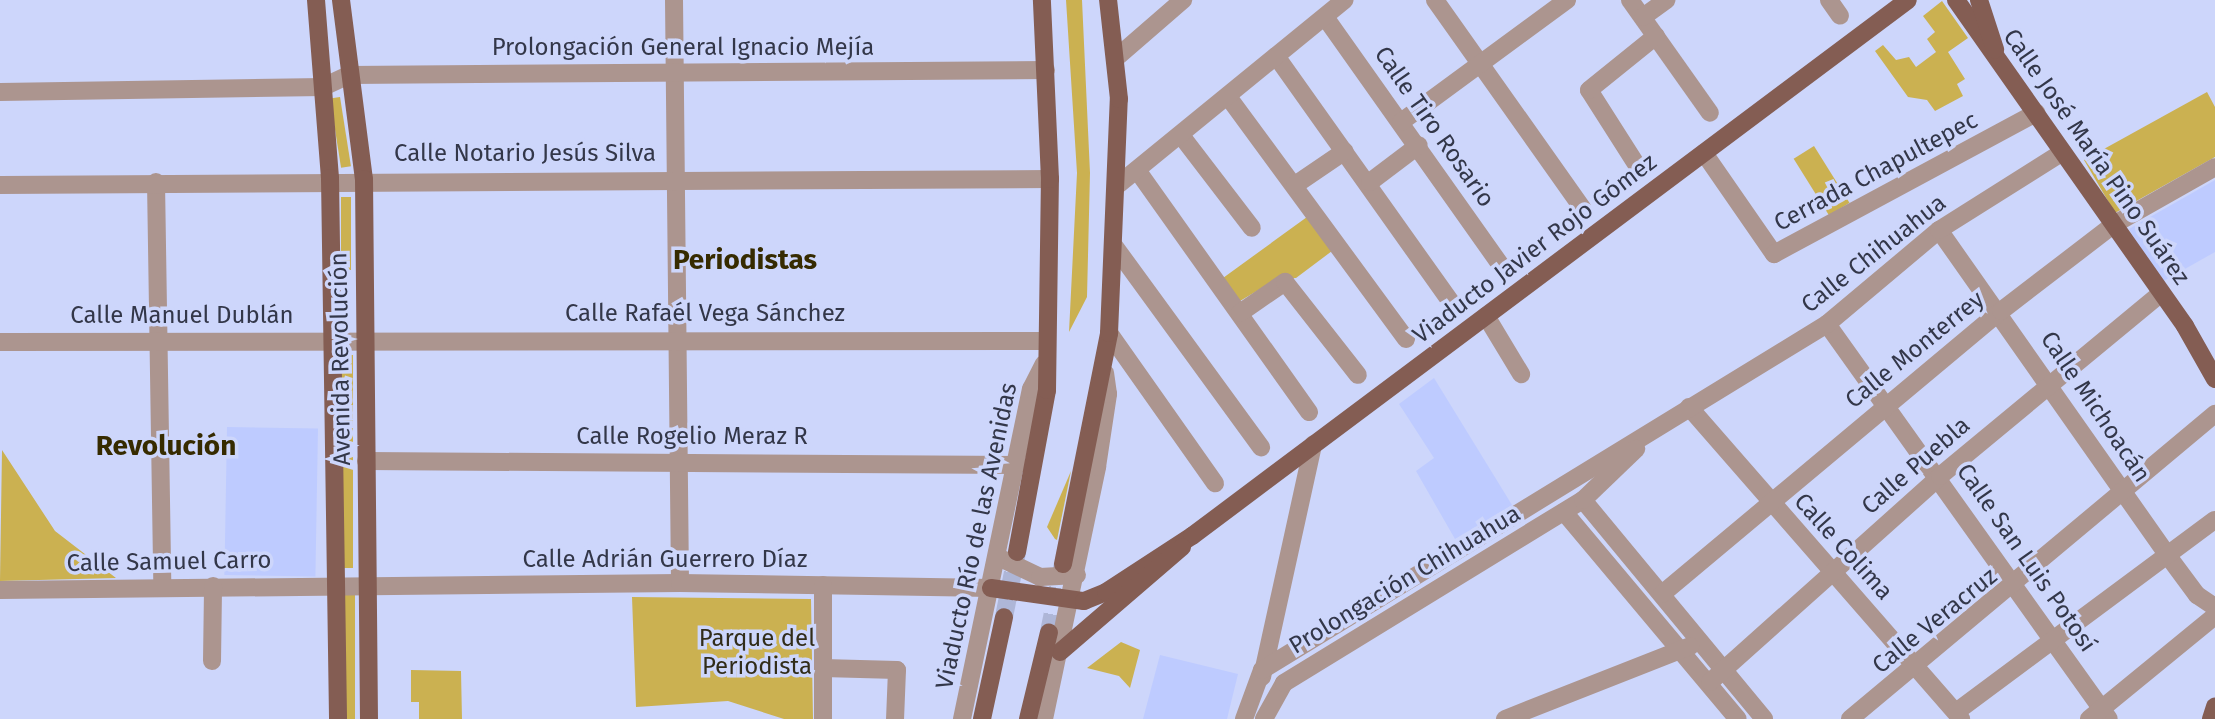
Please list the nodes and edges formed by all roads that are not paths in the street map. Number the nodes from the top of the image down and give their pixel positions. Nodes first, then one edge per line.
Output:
1 (316, 0) edge
2 (341, 0) edge
3 (674, 0) edge
4 (1042, 0) edge
5 (1108, 0) edge
6 (1183, 0) edge
7 (1345, 0) edge
8 (1435, 0) edge
9 (1567, 0) edge
10 (1630, 0) edge
11 (1666, 0) edge
12 (1829, 0) edge
13 (1908, 0) edge
14 (1956, 0) edge
15 (1979, 0) edge
16 (1840, 16) dead end
17 (1325, 17) junction
18 (1643, 17) junction
19 (1656, 36) junction
20 (1996, 55) junction
21 (1276, 56) junction
22 (1116, 58) junction
23 (1482, 63) junction
24 (1046, 70) junction
25 (676, 72) junction
26 (349, 75) junction
27 (323, 87) junction
28 (0, 92) edge
29 (1229, 98) junction
30 (1710, 113) dead end
31 (2036, 113) junction
32 (1401, 122) junction
33 (1183, 138) junction
34 (1419, 145) junction
35 (1345, 151) junction
36 (2063, 152) junction
37 (1704, 153) junction
38 (1638, 167) dead end
39 (2215, 167) edge
40 (1137, 170) junction
41 (330, 178) junction
42 (676, 178) junction
43 (364, 179) junction
44 (1050, 179) junction
45 (156, 182) junction
46 (1370, 182) junction
47 (1119, 184) junction
48 (0, 185) edge
49 (1295, 185) junction
50 (1582, 208) dead end
51 (2113, 225) junction
52 (1252, 228) dead end
53 (1939, 230) junction
54 (1115, 247) junction
55 (1502, 267) dead end
56 (2160, 293) junction
57 (1452, 304) dead end
58 (2001, 311) junction
59 (1240, 313) junction
60 (1486, 316) junction
61 (1827, 324) junction
62 (1109, 333) junction
63 (675, 337) junction
64 (365, 338) junction
65 (333, 339) junction
66 (1406, 339) dead end
67 (158, 340) junction
68 (1045, 341) junction
69 (0, 342) edge
70 (1044, 364) junction
71 (1521, 374) dead end
72 (1358, 375) dead end
73 (2215, 379) edge
74 (2048, 384) junction
75 (1887, 405) junction
76 (1689, 407) junction
77 (1309, 412) dead end
78 (2215, 414) edge
79 (2215, 428) edge
80 (1643, 441) junction
81 (1313, 445) junction
82 (1261, 447) dead end
83 (677, 460) junction
84 (366, 461) junction
85 (1017, 466) junction
86 (1940, 476) junction
87 (1215, 483) dead end
88 (2120, 496) junction
89 (1583, 500) junction
90 (1538, 501) joint
91 (1769, 501) junction
92 (1564, 512) junction
93 (2215, 520) edge
94 (1192, 536) junction
95 (1017, 552) tunnel mouth
96 (2168, 556) junction
97 (998, 557) junction
98 (1070, 569) junction
99 (1835, 571) junction
100 (680, 583) junction
101 (368, 584) junction
102 (338, 585) junction
103 (823, 585) junction
104 (162, 586) junction
105 (213, 586) junction
106 (2014, 587) junction
107 (991, 588) junction
108 (0, 590) edge
109 (1662, 594) junction
110 (1072, 600) junction
111 (2215, 607) edge
112 (2215, 616) edge
113 (1004, 617) tunnel mouth
114 (1049, 632) tunnel mouth
115 (1701, 639) junction
116 (2055, 641) junction
117 (1682, 650) junction
118 (1060, 652) junction
119 (212, 662) dead end
120 (1916, 667) junction
121 (823, 668) junction
122 (1726, 669) junction
123 (1262, 670) junction
124 (1710, 682) junction
125 (2215, 707) edge
126 (1959, 716) edge
127 (2100, 716) edge
128 (338, 719) edge
129 (369, 719) edge
130 (823, 719) edge
131 (895, 719) edge
132 (962, 719) edge
133 (982, 719) edge
134 (1028, 719) edge
135 (1044, 719) edge
136 (1244, 719) edge
137 (1264, 719) edge
138 (1505, 719) edge
139 (1738, 719) edge
140 (1764, 719) edge
141 (1850, 719) edge
142 (2213, 719) edge

1 - 27 main road, Avenida Revolución
2 - 26 main road, Avenida Revolución
3 - 25 street
4 - 24 main road, Viaducto Río de las Avenidas
5 - 22 main road
6 - 22 street
7 - 17 street
8 - 23 street
9 - 23 street
10 - 18 street
11 - 18 street
12 - 16 street
13 - 37 main road, Viaducto Javier Rojo Gómez
14 - 20 main road, Calle José María Pino Suárez
15 - 20 main road
17 - 21 street
17 - 32 street, Calle Tiro Rosario
18 - 19 street
19 - 30 street
19 - 38 street
20 - 31 main road, Calle José María Pino Suárez
21 - 29 street
21 - 35 street
22 - 47 main road
23 - 32 street
23 - 50 street
24 - 25 street, Prolongación General Ignacio Mejía
24 - 44 main road, Viaducto Río de las Avenidas
25 - 26 street, Prolongación General Ignacio Mejía
25 - 42 street
26 - 27 street, Prolongación General Ignacio Mejía
26 - 43 main road, Avenida Revolución
27 - 28 street
27 - 41 main road, Avenida Revolución
29 - 33 street
29 - 49 street
31 - 36 main road, Calle José María Pino Suárez
31 - 37 street, Cerrada Chapultepec
32 - 34 street, Calle Tiro Rosario
33 - 40 street
33 - 52 street
34 - 46 street
34 - 55 street, Calle Tiro Rosario
35 - 46 street
35 - 49 street
36 - 51 main road, Calle José María Pino Suárez
36 - 53 street, Calle Chihuahua
37 - 60 main road, Viaducto Javier Rojo Gómez
39 - 51 street, Calle Monterrey
40 - 47 street
40 - 59 street
41 - 43 street, Calle Notario Jesús Silva
41 - 45 street, Calle Notario Jesús Silva
41 - 65 main road, Avenida Revolución
42 - 43 street, Calle Notario Jesús Silva
42 - 44 street, Calle Notario Jesús Silva
42 - 63 street
43 - 64 main road, Avenida Revolución
44 - 68 main road, Viaducto Río de las Avenidas
45 - 48 street, Calle Notario Jesús Silva
45 - 67 street
46 - 57 street
47 - 54 main road
49 - 66 street
51 - 56 main road, Calle José María Pino Suárez
51 - 58 street, Calle Monterrey
53 - 58 street, Calle Michoacán
53 - 61 street, Calle Chihuahua
54 - 62 main road
54 - 82 street
56 - 73 main road, Calle José María Pino Suárez
56 - 74 street, Calle Puebla
58 - 74 street, Calle Michoacán
58 - 75 street, Calle Monterrey
59 - 72 street
59 - 77 street
60 - 71 street
60 - 81 main road, Viaducto Javier Rojo Gómez
61 - 75 street, Calle San Luis Potosí
61 - 76 street, Calle Chihuahua
62 - 87 street
62 - 98 main road
63 - 64 street, Calle Rafaél Vega Sánchez
63 - 68 street, Calle Rafaél Vega Sánchez
63 - 83 street
64 - 65 street, Calle Manuel Dublán
64 - 84 main road, Avenida Revolución
65 - 67 street, Calle Manuel Dublán
65 - 102 main road, Avenida Revolución
67 - 69 street, Calle Manuel Dublán
67 - 104 street
68 - 70 main road, Viaducto Río de las Avenidas
70 - 85 street, Viaducto Río de las Avenidas
70 - 95 main road, Viaducto Río de las Avenidas
74 - 86 street, Calle Puebla
74 - 88 street, Calle Michoacán
75 - 86 street, Calle San Luis Potosí
75 - 91 street, Calle Monterrey
76 - 80 street, Calle Chihuahua
76 - 91 street, Calle Colima
78 - 88 street, Calle Veracruz
79 - 88 street, Calle Veracruz
80 - 89 street, Calle Chihuahua
80 - 90 street, Calle Chihuahua
81 - 94 main road, Viaducto Javier Rojo Gómez
81 - 123 street
83 - 84 street, Calle Rogelio Meraz R
83 - 85 street, Calle Rogelio Meraz R
83 - 100 street
84 - 101 main road, Avenida Revolución
85 - 97 street, Viaducto Río de las Avenidas
86 - 99 street, Calle Puebla
86 - 106 street, Calle San Luis Potosí
88 - 96 street, Calle Michoacán
88 - 106 street, Calle Veracruz
89 - 92 street, Calle Chihuahua
89 - 109 street
90 - 123 street, Prolongación Chihuahua
91 - 99 street, Calle Colima
91 - 109 street, Calle Monterrey
92 - 117 street
92 - 137 street, Prolongación Chihuahua
93 - 96 street
94 - 110 main road, Viaducto Javier Rojo Gómez
94 - 118 main road, Viaducto Javier Rojo Gómez
96 - 111 street, Calle Michoacán
96 - 116 street
97 - 98 street
97 - 107 street, Viaducto Río de las Avenidas
98 - 110 street
99 - 120 street, Calle Colima
99 - 122 street, Calle Puebla
100 - 101 street, Calle Adrián Guerrero Díaz
100 - 103 street, Calle Adrián Guerrero Díaz
101 - 102 street, Calle Adrián Guerrero Díaz
101 - 129 main road, Avenida Revolución
102 - 105 street, Calle Samuel Carro
102 - 128 main road, Avenida Revolución
103 - 107 street, Calle Adrián Guerrero Díaz
103 - 121 street
104 - 105 street, Calle Samuel Carro
104 - 108 street, Calle Samuel Carro
105 - 119 street
106 - 116 street, Calle San Luis Potosí
106 - 120 street, Calle Veracruz
107 - 110 main road
107 - 132 street, Viaducto Río de las Avenidas
109 - 115 street
110 - 118 street
112 - 127 street
113 - 133 main road, Viaducto Río de las Avenidas
114 - 134 main road
115 - 117 street
115 - 122 street
116 - 126 street
116 - 127 street, Calle San Luis Potosí
117 - 124 street
117 - 138 street
118 - 135 street
120 - 126 street, Calle Colima
120 - 141 street, Calle Veracruz
121 - 130 street
121 - 131 street
122 - 124 street, Calle Puebla
122 - 140 street
123 - 136 street
123 - 137 street
124 - 139 street
125 - 142 main road

